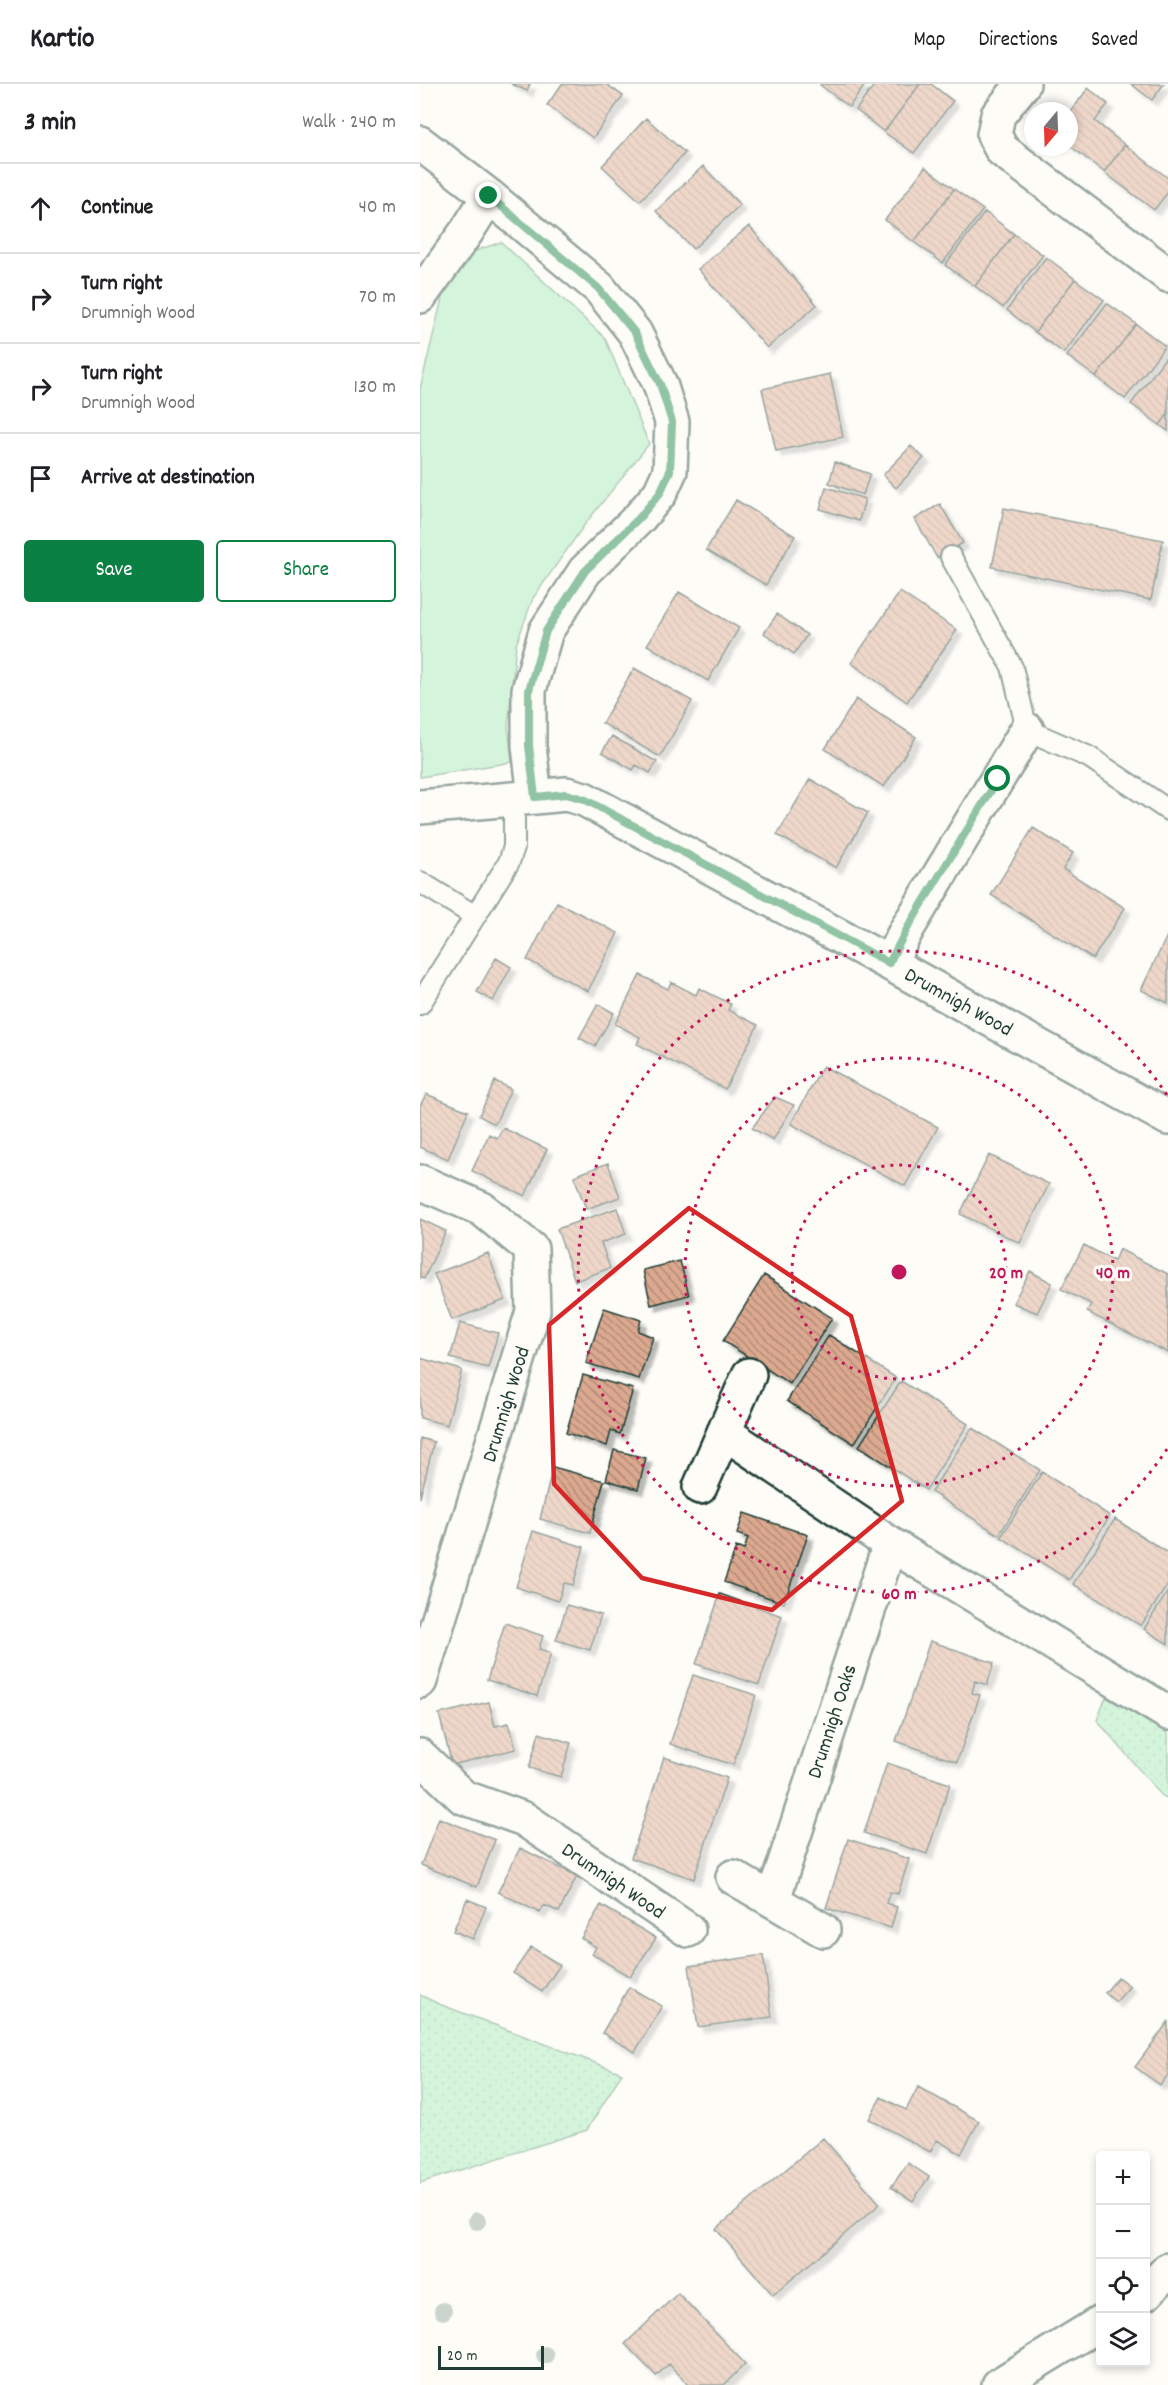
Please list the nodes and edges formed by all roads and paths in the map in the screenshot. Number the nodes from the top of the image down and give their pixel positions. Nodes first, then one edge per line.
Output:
1 (1023, 84) edge
2 (420, 143) edge
3 (489, 196) junction
4 (1168, 275) edge
5 (420, 296) edge
6 (951, 557) dead end
7 (1026, 730) junction
8 (524, 798) junction
9 (420, 807) edge
10 (1168, 810) edge
11 (420, 882) edge
12 (475, 916) junction
13 (889, 963) junction
14 (420, 1004) edge
15 (1168, 1118) edge
16 (420, 1182) edge
17 (749, 1375) dead end
18 (724, 1432) junction
19 (700, 1486) dead end
20 (890, 1544) junction
21 (420, 1681) edge
22 (1168, 1713) edge
23 (420, 1756) edge
24 (733, 1877) dead end
25 (773, 1899) junction
26 (688, 1930) dead end
27 (823, 1930) dead end
28 (1168, 2270) edge
29 (1150, 2289) edge
30 (1096, 2326) edge
31 (999, 2385) edge

1 - 4 street
2 - 3 street
3 - 5 street
3 - 8 street
6 - 7 lane
7 - 10 lane
7 - 13 street
8 - 9 street, Drumnigh Wood
8 - 12 lane
8 - 13 street, Drumnigh Wood
11 - 12 lane
12 - 14 lane
13 - 15 street, Drumnigh Wood
16 - 21 street, Drumnigh Wood
17 - 18 street
18 - 19 street
18 - 20 street
20 - 22 street
20 - 25 street, Drumnigh Oaks
23 - 26 street, Drumnigh Wood
24 - 25 street
25 - 27 street
28 - 29 street
30 - 31 street

